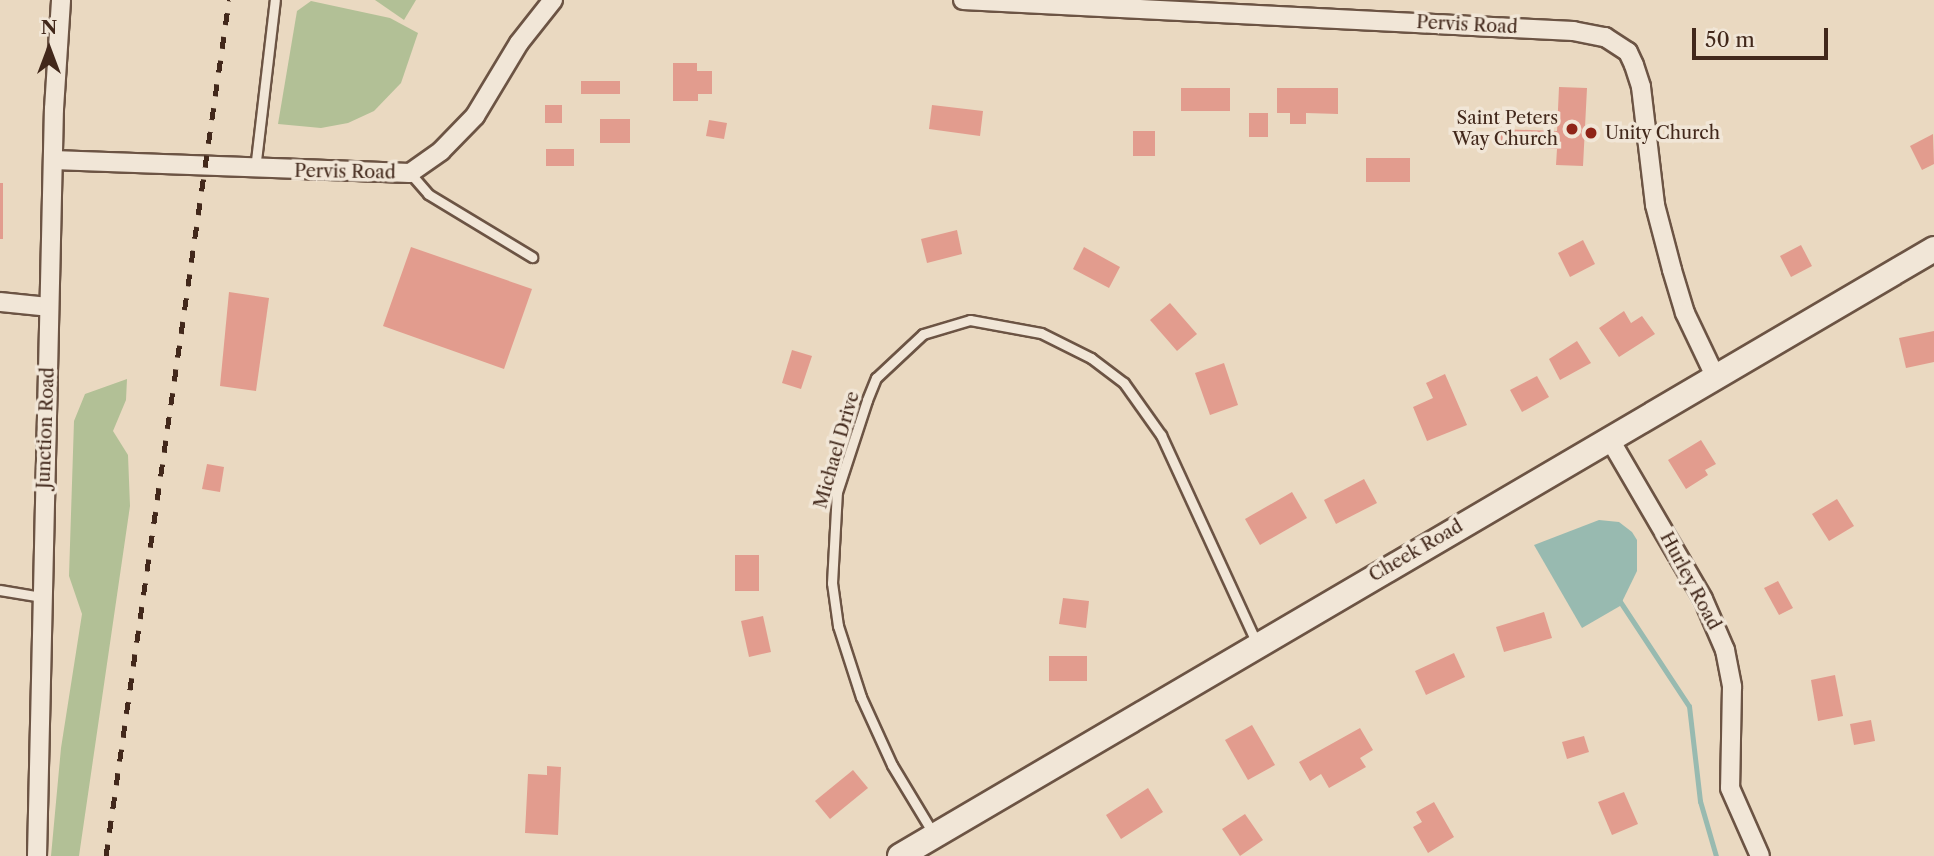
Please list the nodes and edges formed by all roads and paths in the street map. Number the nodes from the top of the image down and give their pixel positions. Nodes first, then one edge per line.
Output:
1 (61, 0) edge
2 (275, 0) edge
3 (553, 0) edge
4 (963, 0) edge
5 (53, 160) junction
6 (255, 170) junction
7 (410, 173) junction
8 (1934, 249) edge
9 (532, 257) dead end
10 (0, 302) edge
11 (49, 307) junction
12 (1715, 376) junction
13 (1609, 438) junction
14 (0, 590) edge
15 (42, 597) junction
16 (1257, 644) junction
17 (934, 835) junction
18 (37, 856) edge
19 (900, 856) edge
20 (1760, 856) edge

1 - 5 street, Junction Road
2 - 6 lane
3 - 7 street, Pervis Road
4 - 12 street, Pervis Road
5 - 6 street, Pervis Road
5 - 11 street, Junction Road
6 - 7 street, Pervis Road
7 - 9 lane
8 - 12 street, Cheek Road
10 - 11 street
11 - 15 street, Junction Road
12 - 13 street, Cheek Road
13 - 16 street, Cheek Road
13 - 20 street, Hurley Road
14 - 15 lane
15 - 18 street, Junction Road
16 - 17 street, Cheek Road
16 - 17 lane, Michael Drive
17 - 19 street, Cheek Road

